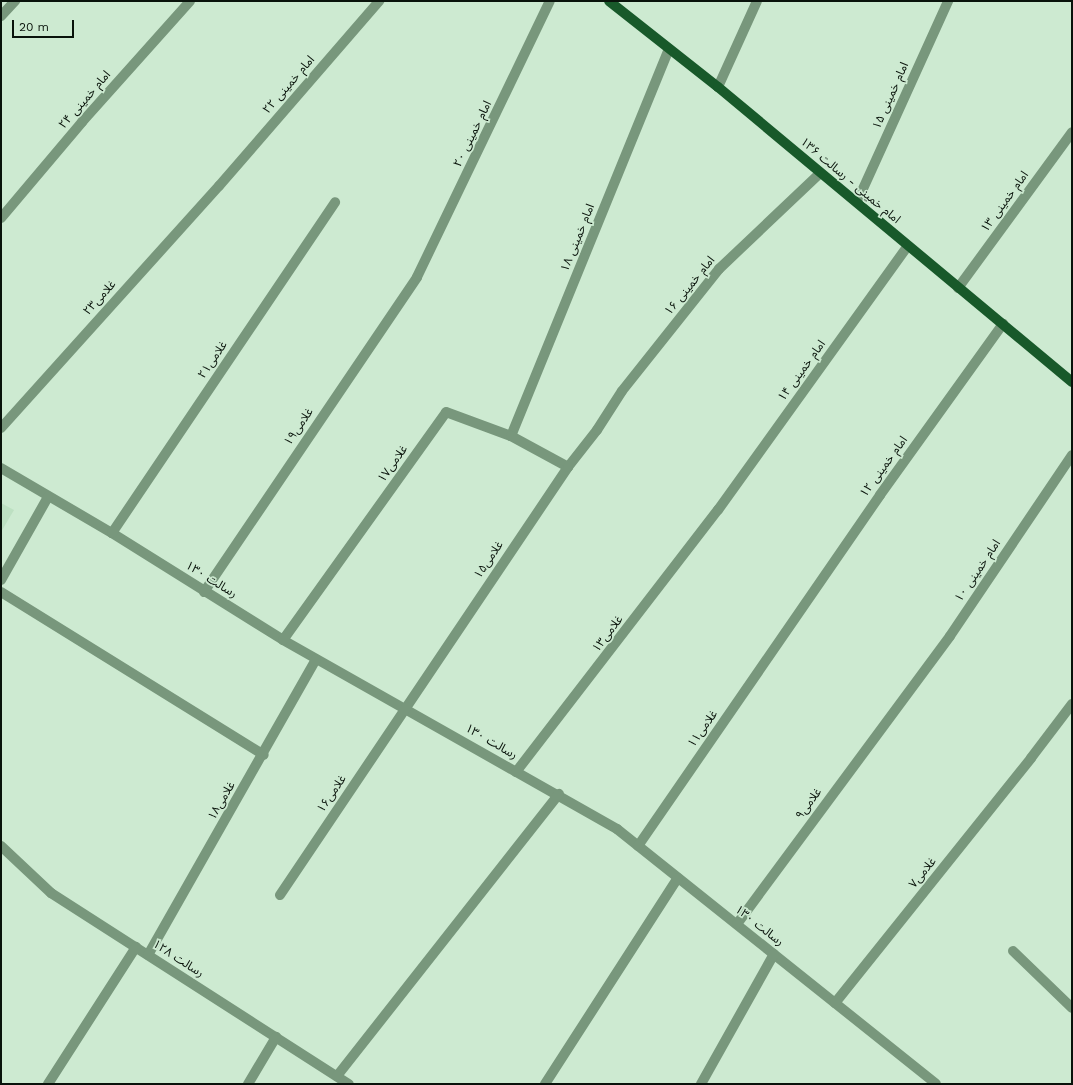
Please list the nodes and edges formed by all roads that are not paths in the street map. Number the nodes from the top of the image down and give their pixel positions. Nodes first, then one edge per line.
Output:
1 (15, 1) edge
2 (190, 1) edge
3 (379, 1) edge
4 (550, 1) edge
5 (609, 1) edge
6 (757, 1) edge
7 (948, 1) edge
8 (1, 16) edge
9 (669, 49) junction
10 (718, 87) junction
11 (1072, 132) edge
12 (820, 173) junction
13 (219, 186) joint
14 (335, 202) dead end
15 (857, 202) junction
16 (1, 218) edge
17 (907, 247) junction
18 (417, 278) joint
19 (958, 288) junction
20 (1004, 324) junction
21 (1072, 382) edge
22 (1, 428) edge
23 (597, 430) joint
24 (511, 436) junction
25 (1072, 455) edge
26 (568, 467) junction
27 (1, 468) edge
28 (48, 496) junction
29 (718, 510) joint
30 (112, 533) junction
31 (1, 580) edge
32 (1, 592) edge
33 (204, 592) junction
34 (789, 628) joint
35 (283, 640) junction
36 (316, 659) junction
37 (903, 700) joint
38 (1072, 704) edge
39 (406, 708) junction
40 (264, 755) junction
41 (516, 772) junction
42 (559, 794) junction
43 (1, 846) edge
44 (638, 846) junction
45 (678, 878) junction
46 (280, 895) dead end
47 (736, 924) junction
48 (136, 947) junction
49 (1013, 951) dead end
50 (774, 954) junction
51 (148, 955) junction
52 (836, 1003) junction
53 (1072, 1008) edge
54 (276, 1037) junction
55 (337, 1076) junction
56 (48, 1084) edge
57 (248, 1084) edge
58 (349, 1084) edge
59 (545, 1084) edge
60 (701, 1084) edge
61 (936, 1084) edge

1 - 8 street
2 - 16 street, امام خمینی ۲۴
3 - 13 street, امام خمینی ۲۲
4 - 18 street, امام خمینی ۲۰
5 - 9 main road, امام خمینی - رسالت ۱۳۶
6 - 10 street
7 - 15 street, امام خمینی ۱۵
9 - 10 main road, امام خمینی - رسالت ۱۳۶
9 - 24 street, امام خمینی ۱۸
10 - 12 main road, امام خمینی - رسالت ۱۳۶
11 - 19 street, امام خمینی ۱۳
12 - 15 main road, امام خمینی - رسالت ۱۳۶
12 - 23 street, امام خمینی ۱۶
13 - 22 street, غلامی۲۳
14 - 30 street, غلامی۲۱
15 - 17 main road, امام خمینی - رسالت ۱۳۶
17 - 19 main road, امام خمینی - رسالت ۱۳۶
17 - 29 street, امام خمینی ۱۴
18 - 33 street, غلامی۱۹
19 - 20 main road, امام خمینی - رسالت ۱۳۶
20 - 21 main road, امام خمینی - رسالت ۱۳۶
20 - 34 street, امام خمینی ۱۲
23 - 26 street, غلامی۱۵
24 - 26 street, غلامی۱۷
24 - 35 street, غلامی۱۷
25 - 37 street, امام خمینی ۱۰
26 - 39 street, غلامی۱۵
27 - 28 street, رسالت ۱۳۰
28 - 30 street, رسالت ۱۳۰
28 - 31 street
29 - 41 street, غلامی۱۳
30 - 33 street, رسالت ۱۳۰
32 - 40 street
33 - 35 street, رسالت ۱۳۰
34 - 44 street, غلامی۱۱
35 - 36 street, رسالت ۱۳۰
36 - 39 street, رسالت ۱۳۰
36 - 40 street, غلامی۱۸
37 - 47 street, غلامی۹
38 - 52 street, غلامی۷
39 - 41 street, رسالت ۱۳۰
39 - 46 street, غلامی۱۶
40 - 51 street, غلامی۱۸
41 - 42 street, رسالت ۱۳۰
42 - 44 street, رسالت ۱۳۰
42 - 55 street
43 - 48 street, رسالت ۱۲۸
44 - 45 street, رسالت ۱۳۰
45 - 47 street, رسالت ۱۳۰
45 - 59 street
47 - 50 street, رسالت ۱۳۰
48 - 51 street, رسالت ۱۲۸
48 - 56 street
49 - 53 street
50 - 52 street, رسالت ۱۳۰
50 - 60 street
51 - 54 street, رسالت ۱۲۸
52 - 61 street, رسالت ۱۳۰
54 - 55 street, رسالت ۱۲۸
54 - 57 street
55 - 58 street, رسالت ۱۲۸

